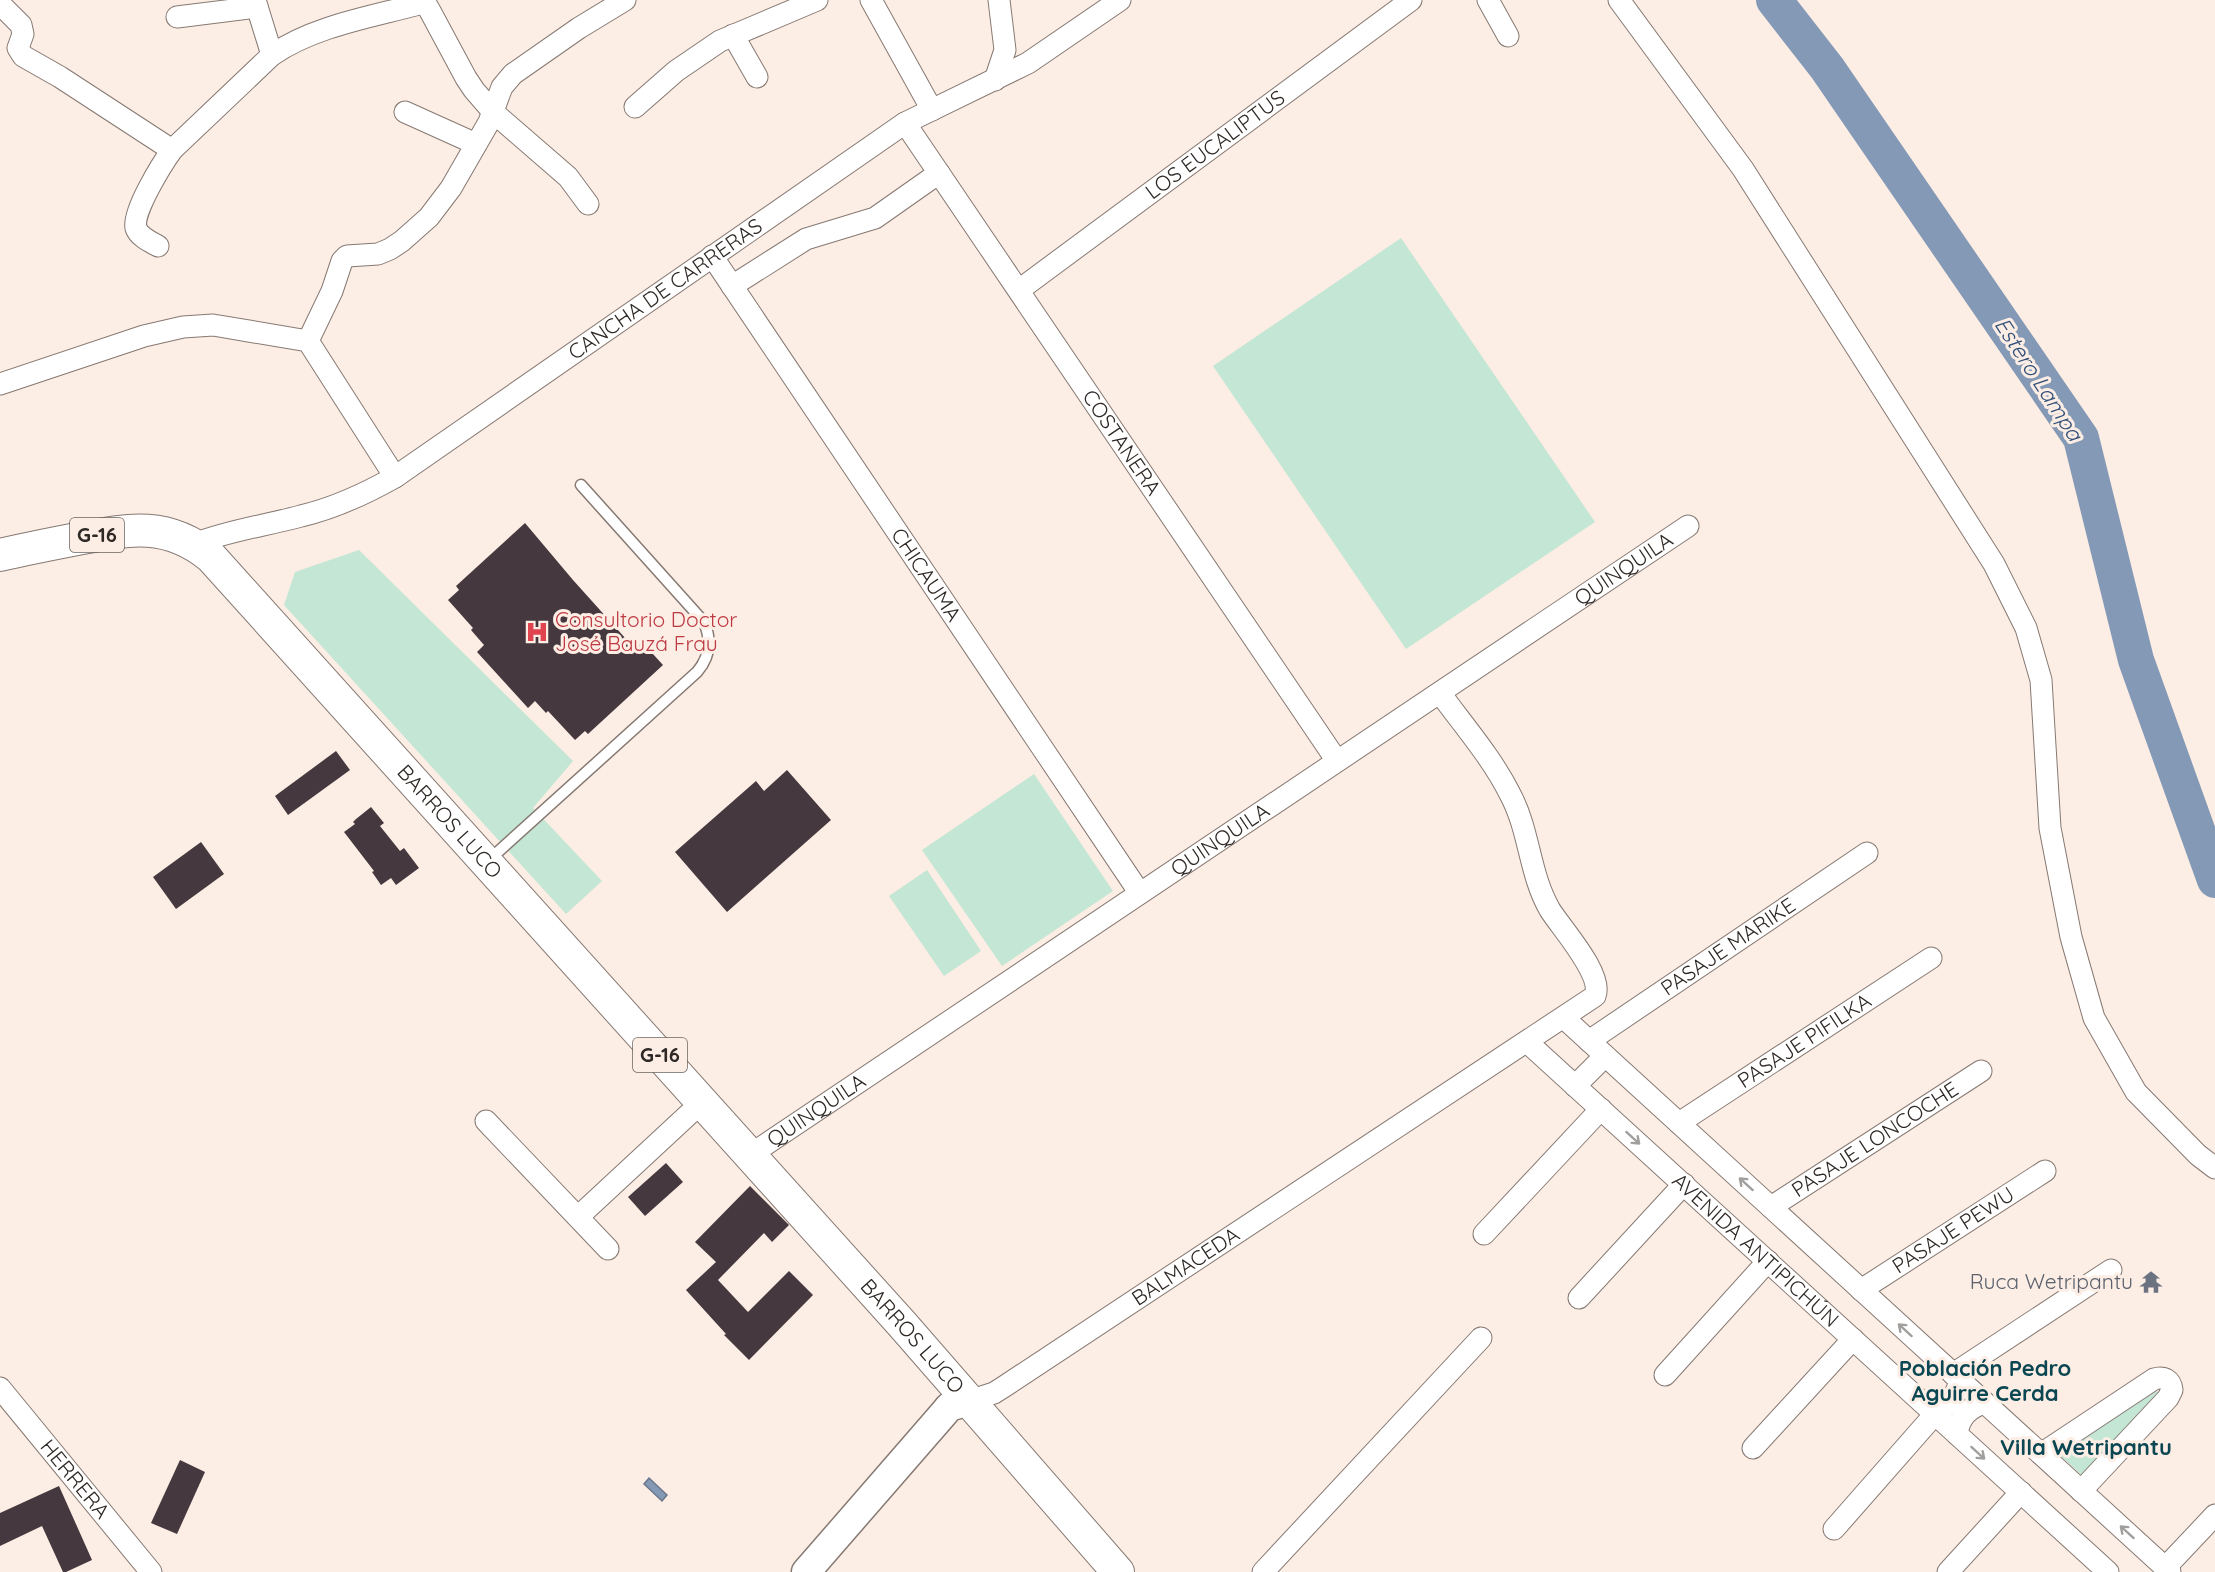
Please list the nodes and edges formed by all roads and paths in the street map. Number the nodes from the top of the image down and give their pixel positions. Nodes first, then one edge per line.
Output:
1 (625, 0) edge
2 (817, 0) edge
3 (871, 0) edge
4 (999, 0) edge
5 (1120, 0) edge
6 (1411, 0) edge
7 (1488, 0) edge
8 (1619, 0) edge
9 (0, 4) edge
10 (256, 4) edge
11 (177, 17) dead end
12 (733, 35) junction
13 (1508, 36) dead end
14 (272, 56) junction
15 (757, 77) dead end
16 (995, 80) junction
17 (635, 107) dead end
18 (932, 110) junction
19 (405, 112) dead end
20 (493, 112) junction
21 (905, 123) junction
22 (476, 144) junction
23 (172, 150) junction
24 (939, 172) junction
25 (588, 204) dead end
26 (158, 246) dead end
27 (712, 256) junction
28 (732, 286) junction
29 (1019, 290) junction
30 (308, 341) junction
31 (0, 384) edge
32 (395, 477) junction
33 (581, 485) dead end
34 (1688, 526) dead end
35 (194, 544) junction
36 (0, 555) edge
37 (1440, 693) junction
38 (1337, 761) junction
39 (1867, 853) dead end
40 (487, 863) junction
41 (1139, 892) junction
42 (1931, 958) dead end
43 (1564, 1018) junction
44 (1589, 1041) junction
45 (1527, 1042) junction
46 (1605, 1056) junction
47 (1981, 1071) dead end
48 (1575, 1086) junction
49 (702, 1102) junction
50 (1601, 1109) junction
51 (486, 1121) dead end
52 (1679, 1123) junction
53 (750, 1155) junction
54 (2215, 1168) edge
55 (2045, 1170) dead end
56 (1684, 1184) junction
57 (1771, 1207) junction
58 (578, 1217) junction
59 (1484, 1234) dead end
60 (608, 1249) dead end
61 (1768, 1261) junction
62 (2111, 1270) dead end
63 (1861, 1290) junction
64 (1579, 1298) dead end
65 (1481, 1338) dead end
66 (1852, 1339) junction
67 (1665, 1375) dead end
68 (1956, 1377) junction
69 (0, 1388) edge
70 (969, 1401) junction
71 (1985, 1403) junction
72 (1935, 1414) junction
73 (1957, 1434) junction
74 (1753, 1449) dead end
75 (2041, 1454) junction
76 (2081, 1491) junction
77 (2021, 1492) junction
78 (2215, 1515) edge
79 (1834, 1529) dead end
80 (2168, 1570) edge
81 (2105, 1571) edge
82 (151, 1572) edge
83 (806, 1572) edge
84 (1118, 1572) edge
85 (1263, 1572) edge
86 (1948, 1572) edge

1 - 20 street
2 - 12 street
3 - 18 street
4 - 16 street
5 - 16 street, CANCHA DE CARRERAS
6 - 29 street, LOS EUCALIPTUS
7 - 13 street
8 - 54 street
9 - 23 street
10 - 11 street
10 - 14 street
12 - 15 street
12 - 17 street
14 - 20 street
14 - 23 street
16 - 18 street, CANCHA DE CARRERAS
18 - 21 street, CANCHA DE CARRERAS
19 - 22 street
20 - 22 street
20 - 25 street
21 - 24 street, COSTANERA
21 - 27 street, CANCHA DE CARRERAS
22 - 30 street
23 - 26 street
24 - 28 street
24 - 29 street, COSTANERA
27 - 28 street, CHICAUMA
27 - 32 street, CANCHA DE CARRERAS
28 - 41 street, CHICAUMA
29 - 38 street, COSTANERA
30 - 31 street
30 - 32 street
32 - 35 street, CANCHA DE CARRERAS
33 - 40 lane
34 - 37 street, QUINQUILA
35 - 36 main road, G-16
35 - 40 main road, BARROS LUCO / G-16
37 - 38 street, QUINQUILA
37 - 43 street, BALMACEDA
38 - 41 street, QUINQUILA
39 - 44 street, PASAJE MARIKE
40 - 49 main road, BARROS LUCO / G-16
41 - 53 street, QUINQUILA
42 - 52 street, PASAJE PIFILKA
43 - 44 street, AVENIDA ANTIPICHÚN
43 - 45 street, BALMACEDA
44 - 46 street, AVENIDA ANTIPICHÚN
45 - 48 street, AVENIDA ANTIPICHÚN
45 - 70 street, BALMACEDA
46 - 48 street
46 - 52 street, AVENIDA ANTIPICHÚN
47 - 57 street, PASAJE LONCOCHE
48 - 50 street, AVENIDA ANTIPICHÚN
49 - 53 main road, BARROS LUCO / G-16
49 - 58 street
50 -> 56 street, AVENIDA ANTIPICHÚN
50 - 59 street
51 - 58 street
57 -> 52 street, AVENIDA ANTIPICHÚN
53 - 70 main road, BARROS LUCO / G-16
55 - 63 street, PASAJE PEWU
56 - 61 street, AVENIDA ANTIPICHÚN
56 - 64 street
57 - 63 street, AVENIDA ANTIPICHÚN
58 - 60 street
61 - 66 street, AVENIDA ANTIPICHÚN
61 - 67 street
62 - 68 street
68 -> 63 street, AVENIDA ANTIPICHÚN
65 - 85 street
66 - 72 street, AVENIDA ANTIPICHÚN
66 - 74 street
68 - 71 street, AVENIDA ANTIPICHÚN
68 - 72 street
69 - 82 street, HERRERA
70 - 83 street, BALMACEDA
70 - 84 main road, BARROS LUCO / G-16
71 - 73 street
71 - 75 street, AVENIDA ANTIPICHÚN
72 - 73 street, AVENIDA ANTIPICHÚN
72 - 79 street
73 -> 77 street, AVENIDA ANTIPICHÚN
75 - 76 street, AVENIDA ANTIPICHÚN
75 - 76 street
80 -> 76 street, AVENIDA ANTIPICHÚN
77 - 81 street, AVENIDA ANTIPICHÚN
77 - 86 street
78 - 80 street

